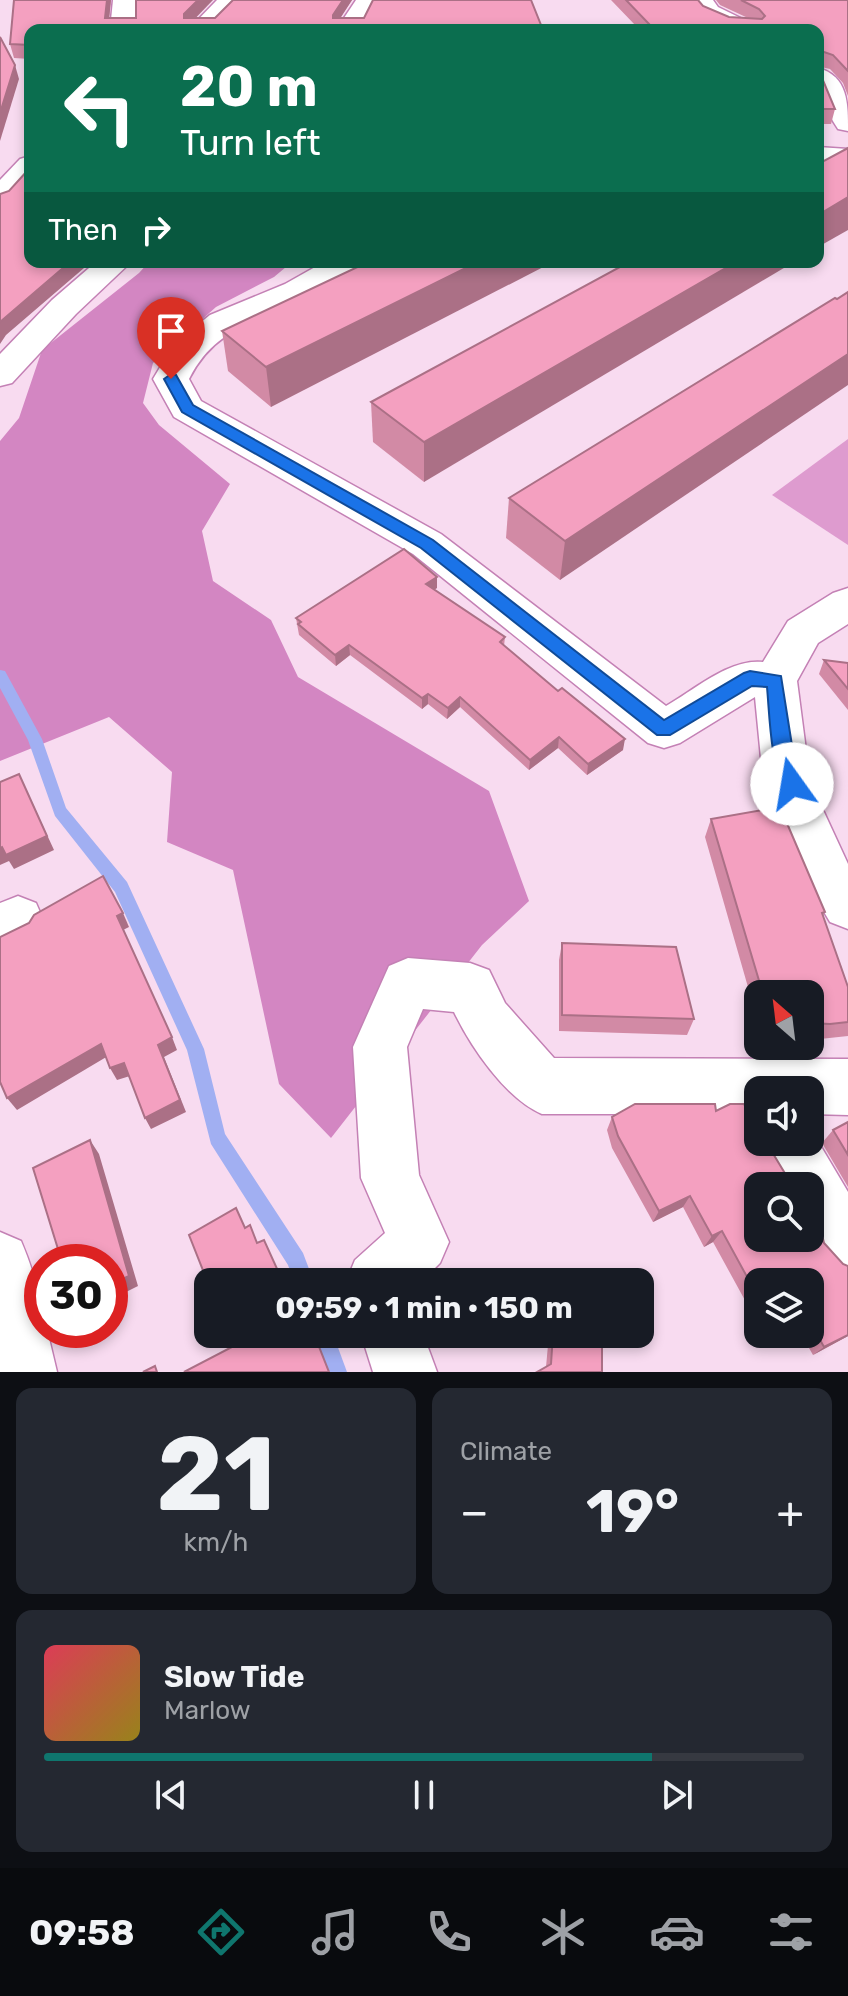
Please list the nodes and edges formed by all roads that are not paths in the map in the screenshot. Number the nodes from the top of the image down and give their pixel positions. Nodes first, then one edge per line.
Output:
1 (125, 0) edge
2 (231, 0) edge
3 (368, 0) edge
4 (700, 0) edge
5 (123, 24) edge
6 (207, 24) edge
7 (353, 24) edge
8 (734, 24) edge
9 (824, 81) edge
10 (848, 123) edge
11 (824, 156) edge
12 (848, 157) edge
13 (24, 172) edge
14 (0, 198) edge
15 (108, 268) edge
16 (337, 268) edge
17 (0, 375) edge
18 (848, 604) edge
19 (775, 681) junction
20 (848, 906) edge
21 (848, 1087) edge
22 (824, 1088) edge
23 (744, 1091) edge
24 (794, 1156) edge
25 (848, 1249) edge
26 (0, 1262) edge
27 (392, 1268) edge
28 (397, 1348) edge
29 (25, 1372) edge
30 (405, 1372) edge

1 - 5 street
2 - 6 street
3 - 7 street
4 - 8 street
9 - 10 street
11 - 12 street
13 - 14 street
15 - 17 street
16 - 19 street
18 - 19 street
19 - 20 street
21 - 22 street
23 - 27 street
24 - 25 street
26 - 29 street
28 - 30 street

